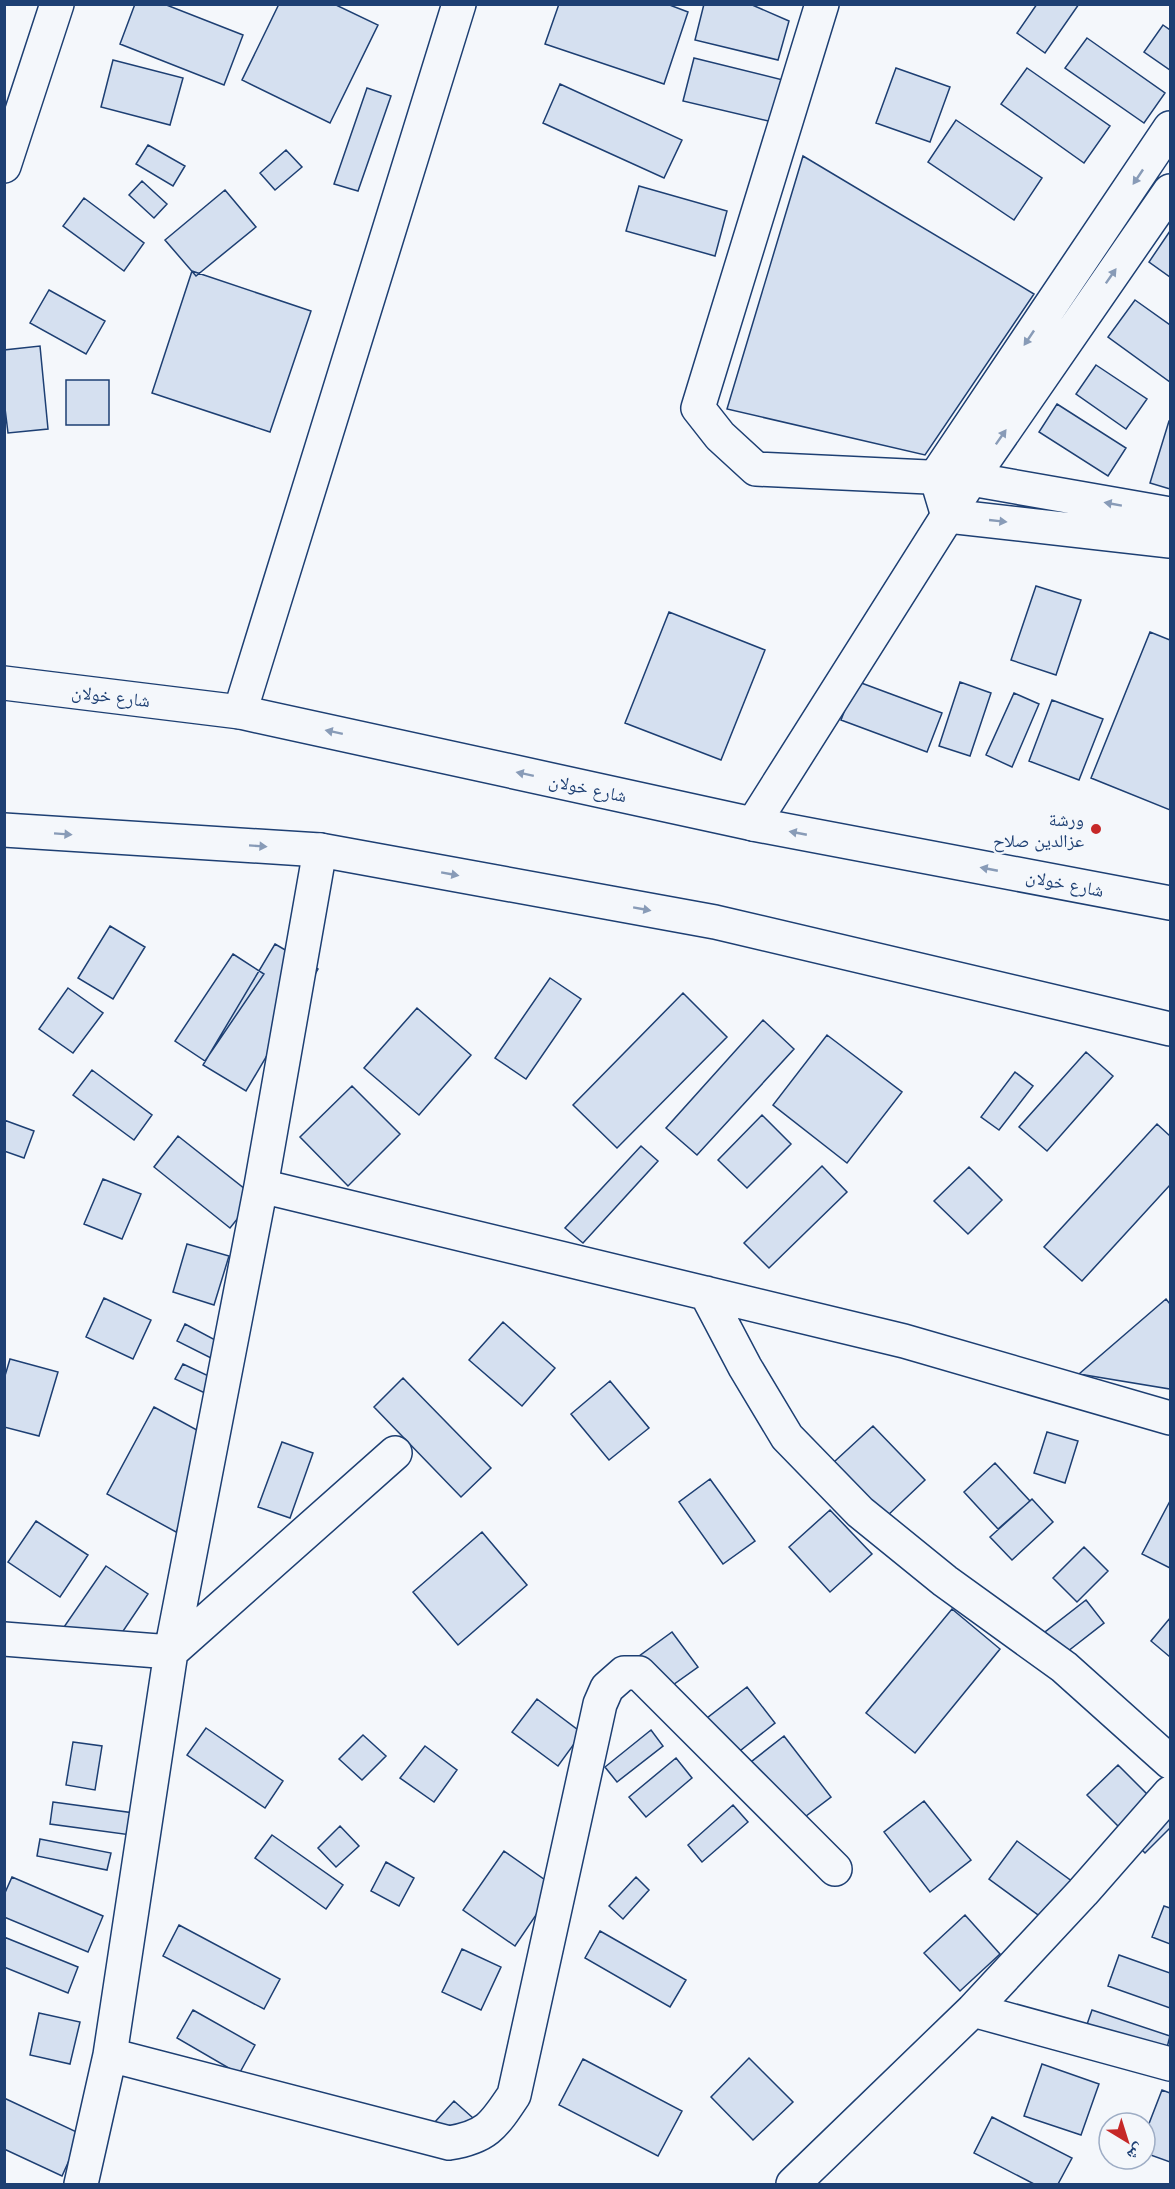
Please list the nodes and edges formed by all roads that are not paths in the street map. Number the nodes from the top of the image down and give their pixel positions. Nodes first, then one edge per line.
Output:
1 (57, 4) edge
2 (459, 4) edge
3 (822, 4) edge
4 (1170, 128) edge
5 (4, 166) edge
6 (1170, 191) edge
7 (936, 476) junction
8 (972, 479) junction
9 (1170, 514) edge
10 (948, 516) junction
11 (1170, 540) edge
12 (4, 683) edge
13 (240, 712) junction
14 (753, 824) junction
15 (4, 830) edge
16 (320, 850) junction
17 (1170, 903) edge
18 (1170, 1029) edge
19 (261, 1186) junction
20 (706, 1293) junction
21 (1170, 1418) edge
22 (395, 1452) dead end
23 (4, 1639) edge
24 (171, 1652) junction
25 (1170, 1762) edge
26 (1170, 1793) edge
27 (835, 1869) dead end
28 (973, 2010) junction
29 (110, 2055) junction
30 (1170, 2064) edge
31 (81, 2184) edge
32 (793, 2184) edge

1 - 5 street
2 - 13 street
3 - 7 street
4 -> 7 street
8 -> 6 street
7 - 8 street
7 - 10 street
9 -> 8 street
8 - 10 street
10 -> 11 street
10 - 14 street
12 - 13 street, شارع خولان
14 -> 13 street, شارع خولان
17 -> 14 street, شارع خولان
15 -> 16 street
16 -> 18 street
16 - 19 street
19 - 20 street
19 - 24 street
20 - 21 street
20 - 25 street
22 - 24 street
23 - 24 street
24 - 29 street
26 - 28 street
27 - 29 street
28 - 30 street
28 - 32 street
29 - 31 street

